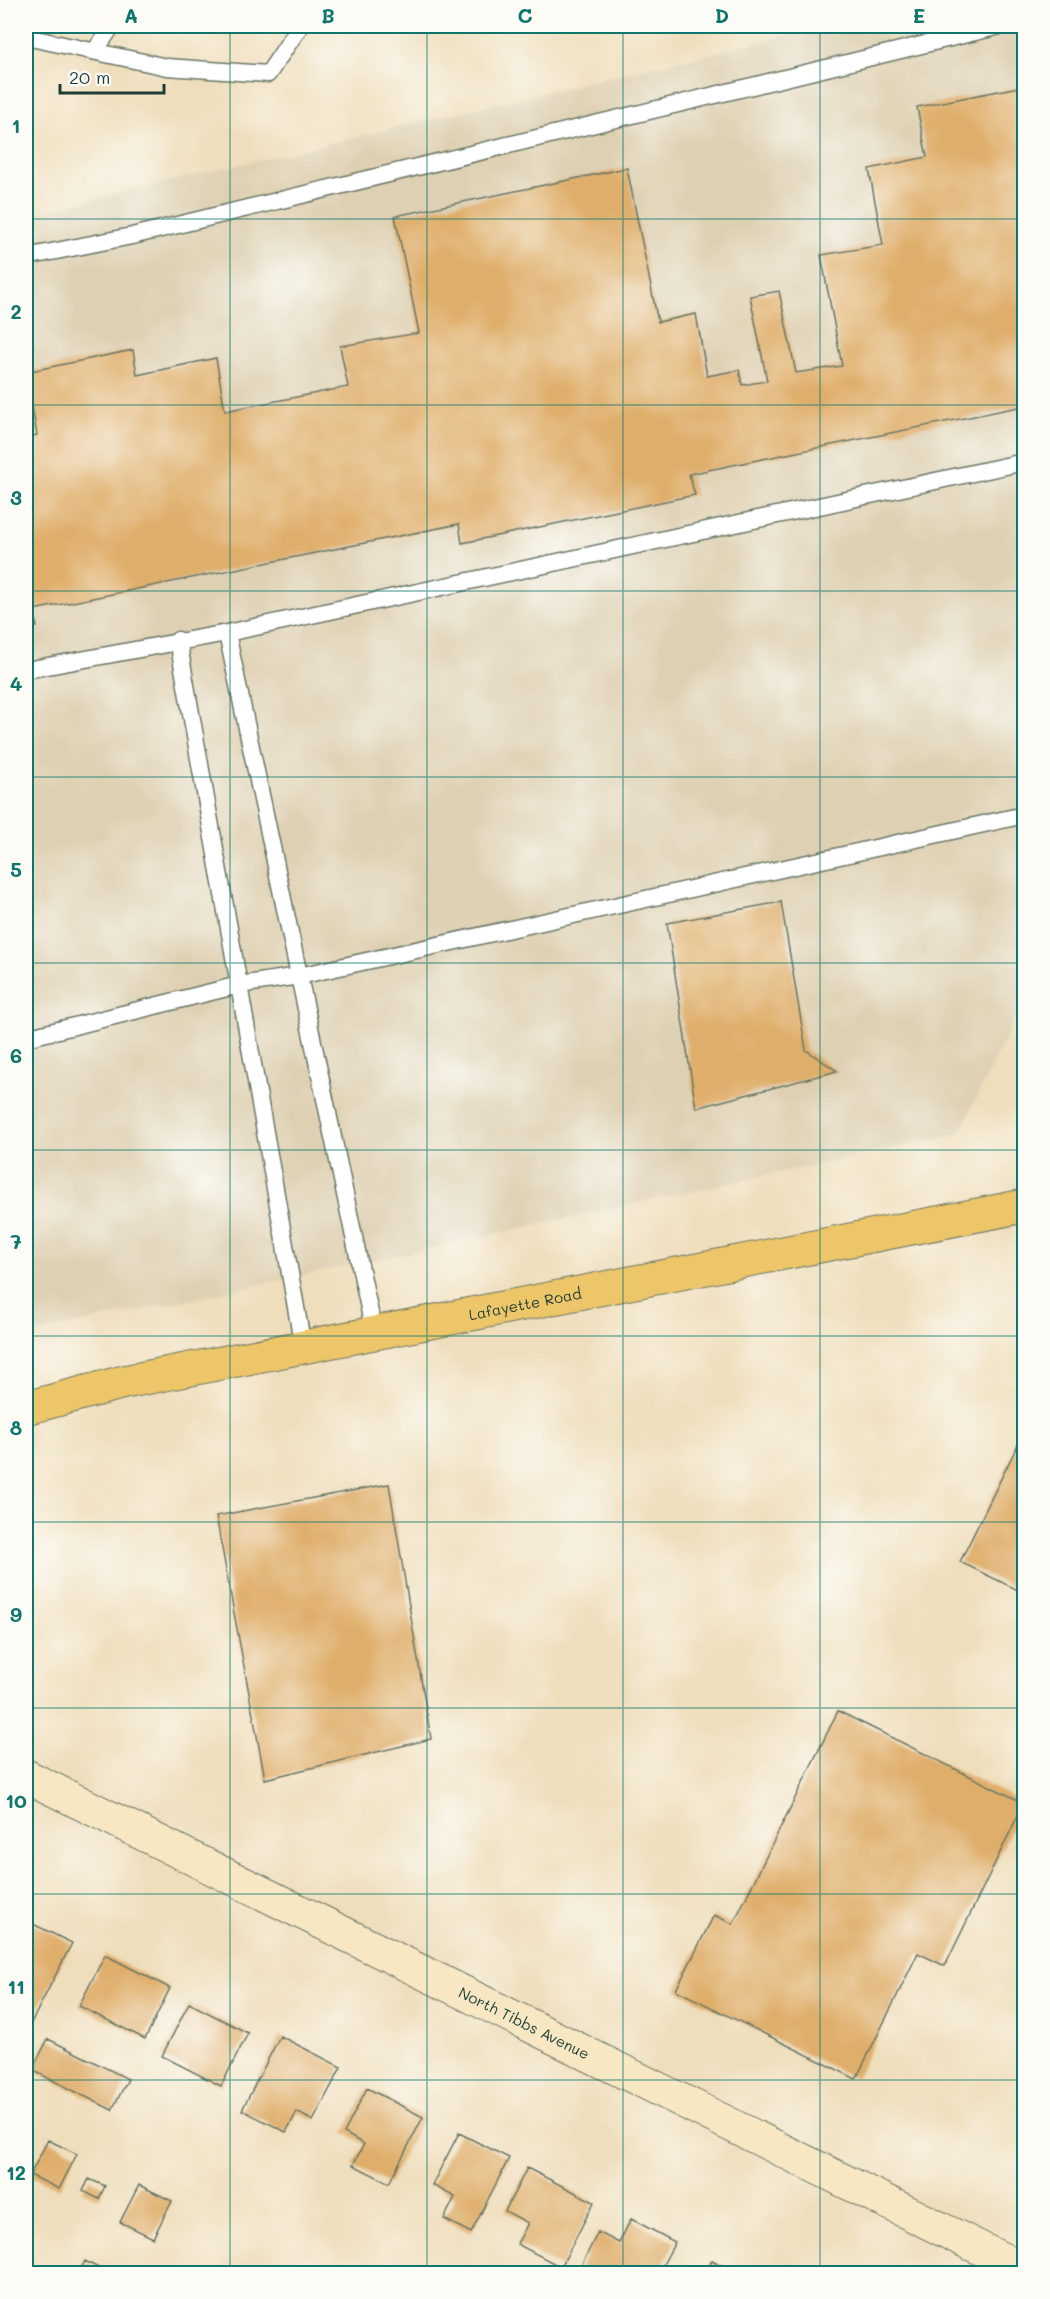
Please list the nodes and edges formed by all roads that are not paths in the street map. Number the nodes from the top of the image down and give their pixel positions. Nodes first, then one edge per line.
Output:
1 (112, 26) edge
2 (300, 26) edge
3 (1000, 26) edge
4 (26, 37) edge
5 (95, 51) junction
6 (26, 257) edge
7 (1024, 462) edge
8 (227, 633) junction
9 (178, 640) junction
10 (26, 670) edge
11 (1024, 815) edge
12 (299, 976) junction
13 (239, 985) junction
14 (26, 1038) edge
15 (1024, 1206) edge
16 (374, 1332) junction
17 (303, 1347) junction
18 (26, 1408) edge
19 (26, 1776) edge
20 (1024, 2270) edge

1 - 5 lane
2 - 5 lane
3 - 6 lane
4 - 5 lane
7 - 8 lane
8 - 9 lane
8 - 12 lane
9 - 10 lane
9 - 13 lane
11 - 12 lane
12 - 13 lane
12 - 16 lane
13 - 14 lane
13 - 17 lane
15 - 16 main road, Lafayette Road
16 - 17 main road, Lafayette Road
17 - 18 main road, Lafayette Road
19 - 20 street, North Tibbs Avenue

